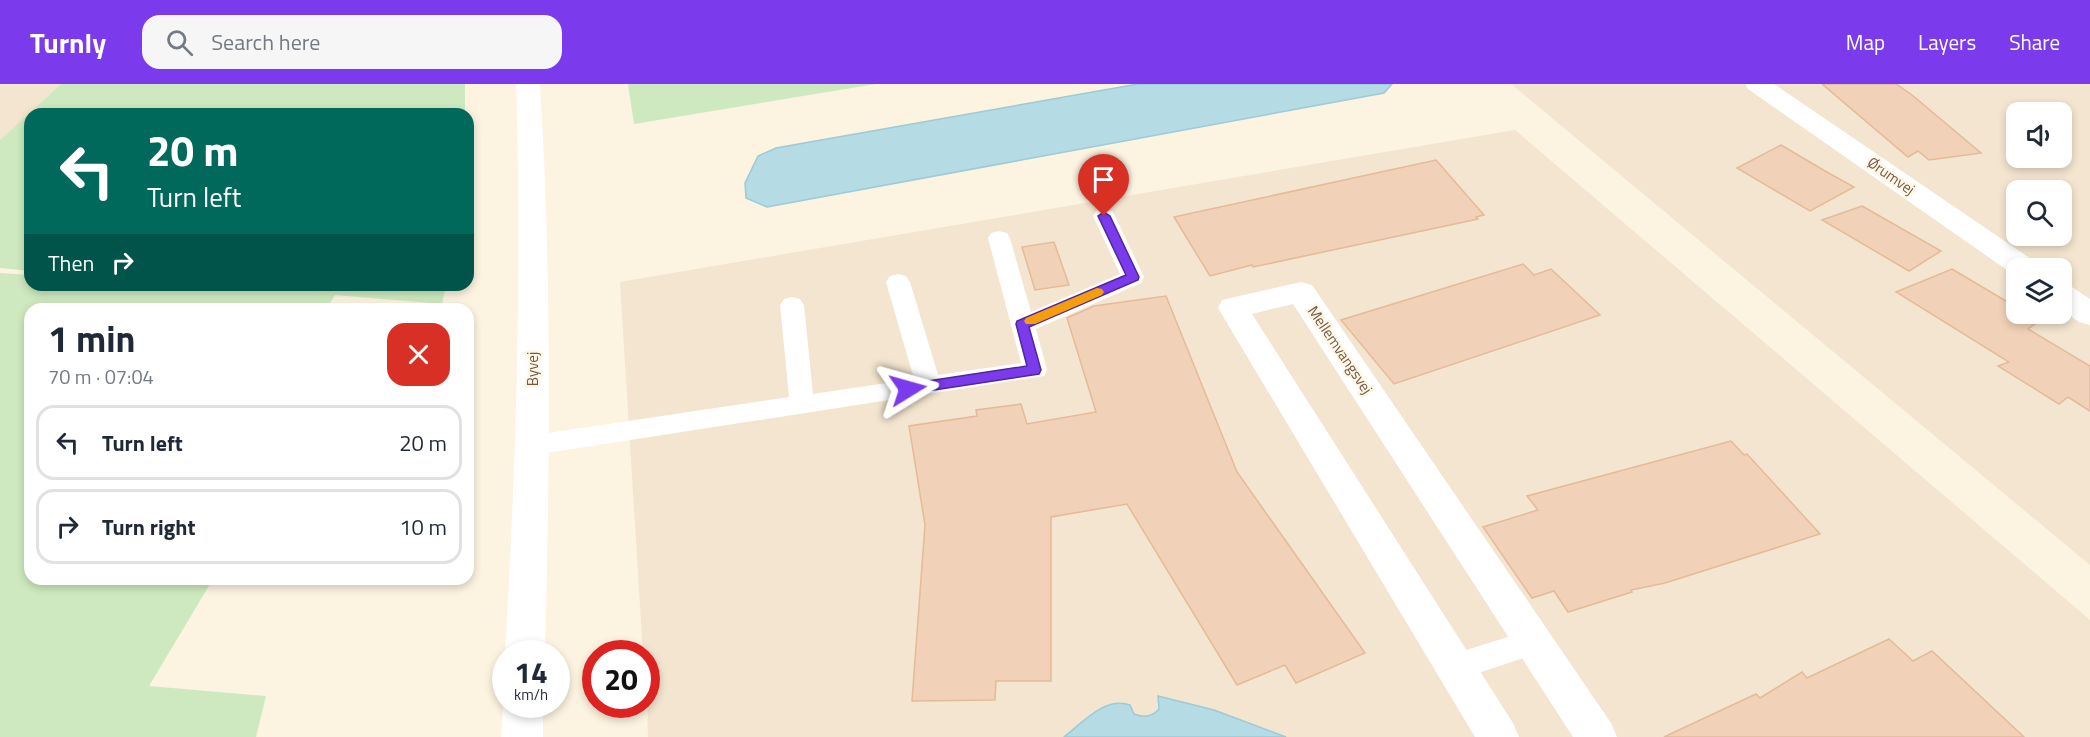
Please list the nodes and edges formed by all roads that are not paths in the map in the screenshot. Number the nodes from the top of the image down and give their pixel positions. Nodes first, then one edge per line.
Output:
1 (528, 84) edge
2 (1757, 84) edge
3 (1104, 216) dead end
4 (999, 238) dead end
5 (2009, 258) edge
6 (898, 282) dead end
7 (2072, 302) edge
8 (792, 305) dead end
9 (2090, 314) edge
10 (1022, 324) junction
11 (930, 386) junction
12 (802, 405) junction
13 (534, 445) junction
14 (526, 640) edge
15 (1533, 642) junction
16 (1455, 667) junction
17 (523, 718) edge
18 (522, 737) edge
19 (1498, 737) edge
20 (1596, 737) edge

1 - 13 street, Byvej
2 - 5 street, Ørumvej
3 - 10 lane
4 - 10 lane
6 - 11 lane
7 - 9 street
8 - 12 lane
10 - 11 lane
11 - 12 lane
12 - 13 lane
13 - 14 street, Byvej
15 - 16 lane
15 - 16 street, Mellemvangsvej
15 - 20 street, Mellemvangsvej
16 - 19 street, Mellemvangsvej
17 - 18 street

